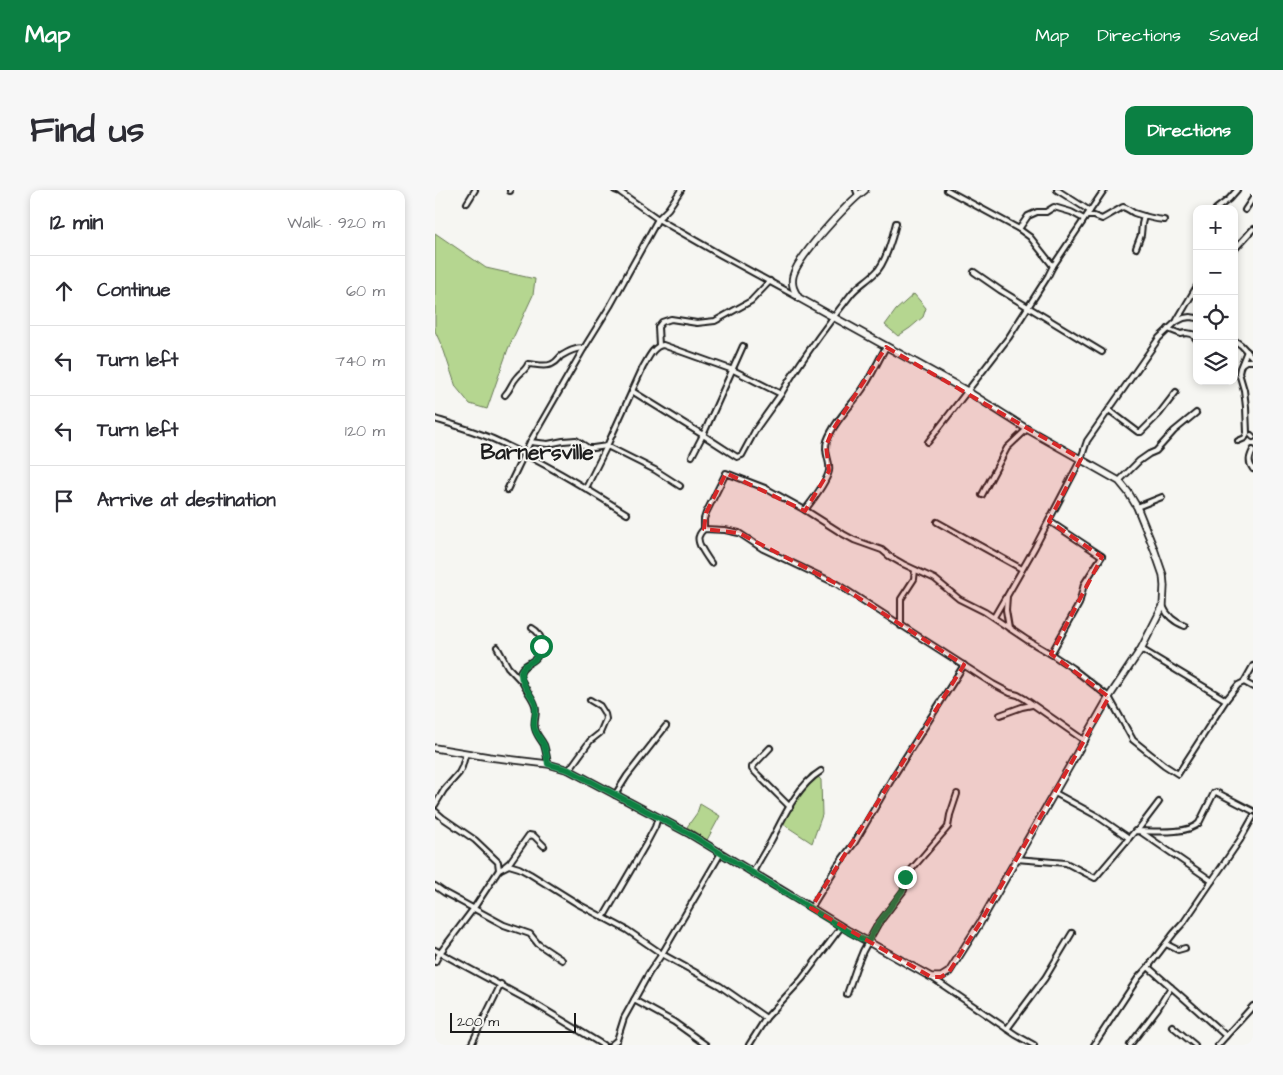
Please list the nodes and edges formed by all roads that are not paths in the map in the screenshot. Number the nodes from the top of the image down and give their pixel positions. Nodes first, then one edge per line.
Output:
1 (475, 190) edge
2 (615, 190) edge
3 (681, 190) edge
4 (865, 190) edge
5 (947, 190) edge
6 (1057, 190) edge
7 (1104, 190) edge
8 (1237, 190) edge
9 (621, 191) edge
10 (857, 192) edge
11 (1253, 198) edge
12 (467, 203) dead end
13 (1221, 205) edge
14 (1245, 210) dead end
15 (1090, 211) junction
16 (1145, 216) junction
17 (1085, 218) junction
18 (658, 219) junction
19 (1164, 220) dead end
20 (897, 224) dead end
21 (1019, 229) junction
22 (1252, 232) edge
23 (1238, 246) edge
24 (1136, 248) dead end
25 (1053, 266) junction
26 (974, 272) dead end
27 (770, 281) junction
28 (1193, 293) edge
29 (799, 298) junction
30 (1028, 306) junction
31 (1193, 317) edge
32 (833, 318) junction
33 (1176, 322) junction
34 (1168, 329) junction
35 (1193, 334) edge
36 (1238, 344) edge
37 (659, 345) junction
38 (743, 346) dead end
39 (886, 347) junction
40 (584, 348) junction
41 (1102, 352) dead end
42 (1247, 352) junction
43 (1253, 359) edge
44 (1243, 363) junction
45 (733, 370) junction
46 (632, 392) junction
47 (967, 392) junction
48 (1176, 392) dead end
49 (781, 394) junction
50 (505, 395) dead end
51 (1109, 410) junction
52 (1197, 413) dead end
53 (435, 420) edge
54 (1027, 428) junction
55 (703, 435) junction
56 (1252, 435) edge
57 (1245, 438) junction
58 (1237, 441) dead end
59 (530, 442) junction
60 (928, 442) dead end
61 (607, 446) junction
62 (1253, 450) edge
63 (524, 454) junction
64 (693, 456) dead end
65 (1081, 459) junction
66 (1253, 469) edge
67 (1119, 481) junction
68 (680, 486) dead end
69 (586, 488) junction
70 (507, 490) dead end
71 (982, 495) dead end
72 (1162, 498) dead end
73 (1137, 507) junction
74 (805, 510) junction
75 (627, 514) dead end
76 (1049, 521) junction
77 (937, 522) dead end
78 (704, 529) junction
79 (711, 563) dead end
80 (1022, 569) junction
81 (915, 570) junction
82 (1007, 596) junction
83 (1163, 606) junction
84 (994, 617) junction
85 (901, 626) junction
86 (1185, 626) dead end
87 (532, 628) dead end
88 (1009, 628) junction
89 (497, 647) dead end
90 (1141, 649) junction
91 (1051, 654) junction
92 (964, 665) junction
93 (1253, 666) edge
94 (1244, 682) junction
95 (524, 685) junction
96 (1253, 687) edge
97 (1109, 698) junction
98 (590, 700) dead end
99 (1227, 700) junction
100 (1032, 705) junction
101 (1000, 715) dead end
102 (666, 726) dead end
103 (1085, 741) junction
104 (435, 748) edge
105 (769, 748) dead end
106 (466, 754) junction
107 (548, 764) junction
108 (569, 770) junction
109 (821, 771) dead end
110 (1055, 793) junction
111 (615, 794) junction
112 (957, 794) dead end
113 (1159, 802) dead end
114 (435, 805) edge
115 (790, 807) junction
116 (435, 811) edge
117 (1253, 811) edge
118 (657, 817) junction
119 (1253, 817) edge
120 (1139, 831) junction
121 (1129, 838) junction
122 (544, 846) dead end
123 (721, 853) junction
124 (1016, 859) junction
125 (499, 870) junction
126 (753, 872) junction
127 (1212, 880) junction
128 (435, 886) edge
129 (474, 908) junction
130 (811, 908) junction
131 (603, 918) junction
132 (841, 927) junction
133 (1072, 933) dead end
134 (868, 942) junction
135 (1166, 944) junction
136 (1185, 948) dead end
137 (435, 950) edge
138 (440, 953) junction
139 (662, 954) junction
140 (562, 960) dead end
141 (435, 962) edge
142 (1148, 967) junction
143 (931, 977) junction
144 (501, 984) junction
145 (1171, 987) junction
146 (847, 994) dead end
147 (634, 1000) junction
148 (1253, 1006) edge
149 (766, 1018) junction
150 (1173, 1026) dead end
151 (1007, 1028) junction
152 (1226, 1036) junction
153 (471, 1045) edge
154 (603, 1045) edge
155 (611, 1045) edge
156 (706, 1045) edge
157 (749, 1045) edge
158 (1034, 1045) edge
159 (1094, 1045) edge
160 (1130, 1045) edge
161 (1195, 1045) edge
162 (1218, 1045) edge

1 - 12 street
2 - 9 street
3 - 18 street
4 - 10 main road
5 - 21 street
6 - 15 street
7 - 15 street
8 - 13 street
9 - 18 street
10 - 29 main road
11 - 14 street
15 - 17 street
16 - 17 street
16 - 19 street
16 - 24 street
17 - 21 street
17 - 25 street
18 - 27 street
18 - 40 street
20 - 32 street
21 - 25 street
22 - 23 street
25 - 30 street
26 - 30 street
27 - 29 street
27 - 37 street
28 - 33 street
29 - 32 main road
30 - 41 street
30 - 47 street
31 - 33 street
32 - 39 main road
32 - 49 street
33 - 34 street
34 - 35 street
34 - 51 street
36 - 42 street
37 - 45 street
37 - 46 street
38 - 45 street
39 - 47 main road
39 - 74 street
40 - 50 street
40 - 59 street
42 - 43 street
42 - 44 street
43 - 44 street
44 - 57 street
45 - 49 street
45 - 55 street
46 - 55 street
46 - 61 street
47 - 54 main road
47 - 60 street
48 - 51 street
49 - 55 street
51 - 65 street
52 - 67 street
53 - 63 street
54 - 65 main road
54 - 71 street
55 - 64 street
56 - 57 street
57 - 58 street
59 - 61 street
59 - 63 street
61 - 68 street
61 - 69 street
62 - 66 street
63 - 69 street
63 - 70 street
65 - 67 main road
65 - 76 street
67 - 73 main road
69 - 75 street
72 - 73 street
73 - 83 main road
74 - 78 street
74 - 81 street
76 - 80 street
76 - 91 street
77 - 80 street
78 - 79 street
78 - 85 street
80 - 82 street
81 - 84 street
81 - 85 street
82 - 84 street
82 - 88 street
83 - 86 street
83 - 90 main road
84 - 88 street
85 - 92 street
87 - 95 street
88 - 91 street
89 - 95 street
90 - 97 main road
90 - 99 street
91 - 97 street
92 - 100 street
92 - 130 street
93 - 94 street
94 - 96 street
94 - 99 street
95 - 107 street
97 - 99 street
97 - 103 main road
98 - 108 street
100 - 101 street
100 - 103 street
102 - 111 street
103 - 110 main road
104 - 106 main road
105 - 115 street
106 - 107 main road
106 - 114 street
107 - 108 main road
108 - 111 main road
109 - 115 street
110 - 121 street
110 - 124 main road
111 - 118 main road
112 - 134 street
113 - 120 street
115 - 126 street
116 - 125 street
117 - 120 street
118 - 123 main road
118 - 131 street
119 - 127 street
120 - 121 street
120 - 127 street
121 - 124 street
122 - 125 street
123 - 126 main road
123 - 139 street
124 - 143 main road
125 - 129 street
125 - 131 street
126 - 130 main road
127 - 135 street
128 - 129 street
129 - 138 street
129 - 140 street
130 - 132 main road
131 - 139 street
132 - 134 main road
132 - 149 street
133 - 151 street
134 - 143 main road
134 - 146 street
135 - 136 street
135 - 142 street
137 - 138 street
138 - 141 street
138 - 144 street
139 - 147 street
139 - 149 street
142 - 145 street
142 - 159 street
143 - 151 street
144 - 153 street
144 - 154 street
145 - 152 street
145 - 160 street
147 - 155 street
147 - 156 street
148 - 152 street
149 - 157 street
150 - 161 street
151 - 158 street
152 - 162 street

